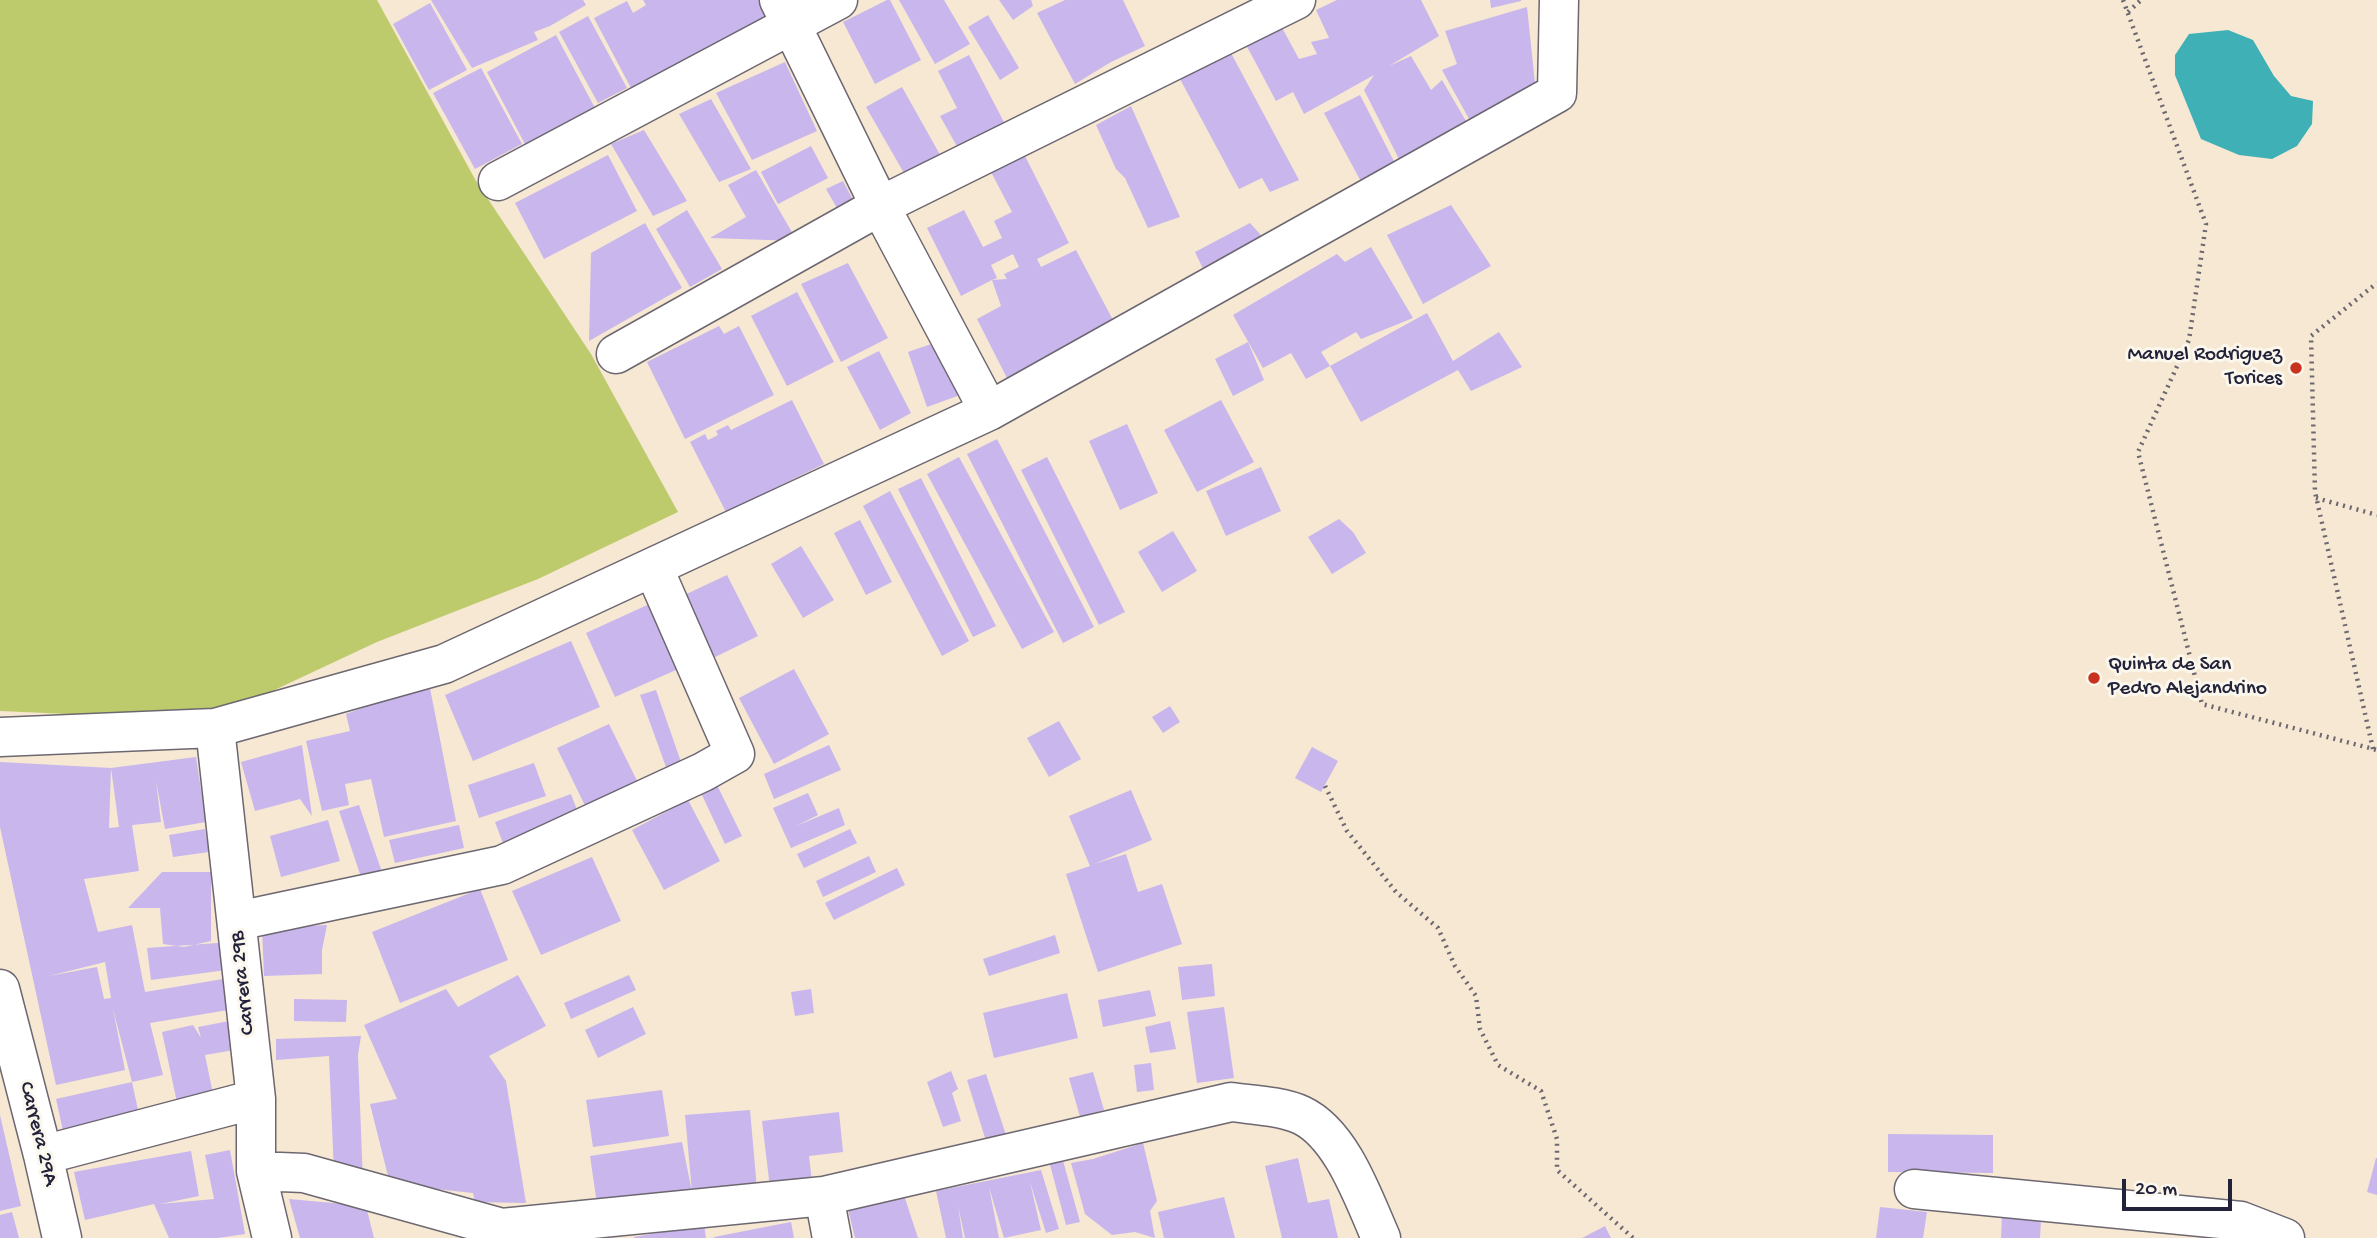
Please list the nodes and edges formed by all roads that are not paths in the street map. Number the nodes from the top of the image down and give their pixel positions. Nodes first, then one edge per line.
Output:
1 (838, 0) edge
2 (1296, 0) edge
3 (1559, 0) edge
4 (786, 12) edge
5 (498, 181) dead end
6 (880, 206) junction
7 (615, 354) dead end
8 (989, 411) junction
9 (653, 567) junction
10 (215, 728) junction
11 (0, 737) edge
12 (237, 921) junction
13 (0, 989) edge
14 (256, 1099) junction
15 (43, 1155) junction
16 (256, 1171) junction
17 (1914, 1189) dead end
18 (824, 1196) junction
19 (503, 1233) edge
20 (62, 1238) edge
21 (272, 1238) edge
22 (832, 1238) edge
23 (1381, 1238) edge
24 (2285, 1238) edge

1 - 4 street
2 - 6 street
3 - 8 street
4 - 5 street
4 - 6 street
6 - 7 street
6 - 8 street
8 - 9 street
9 - 10 street
9 - 12 street
10 - 11 street
10 - 12 street, Carrera 29B
12 - 14 street, Carrera 29B
13 - 15 street, Carrera 29A
14 - 15 street
14 - 16 street, Carrera 29B
15 - 20 street, Carrera 29A
16 - 19 street
16 - 21 street, Carrera 29B
17 - 24 street
18 - 19 street
18 - 22 street
18 - 23 street

